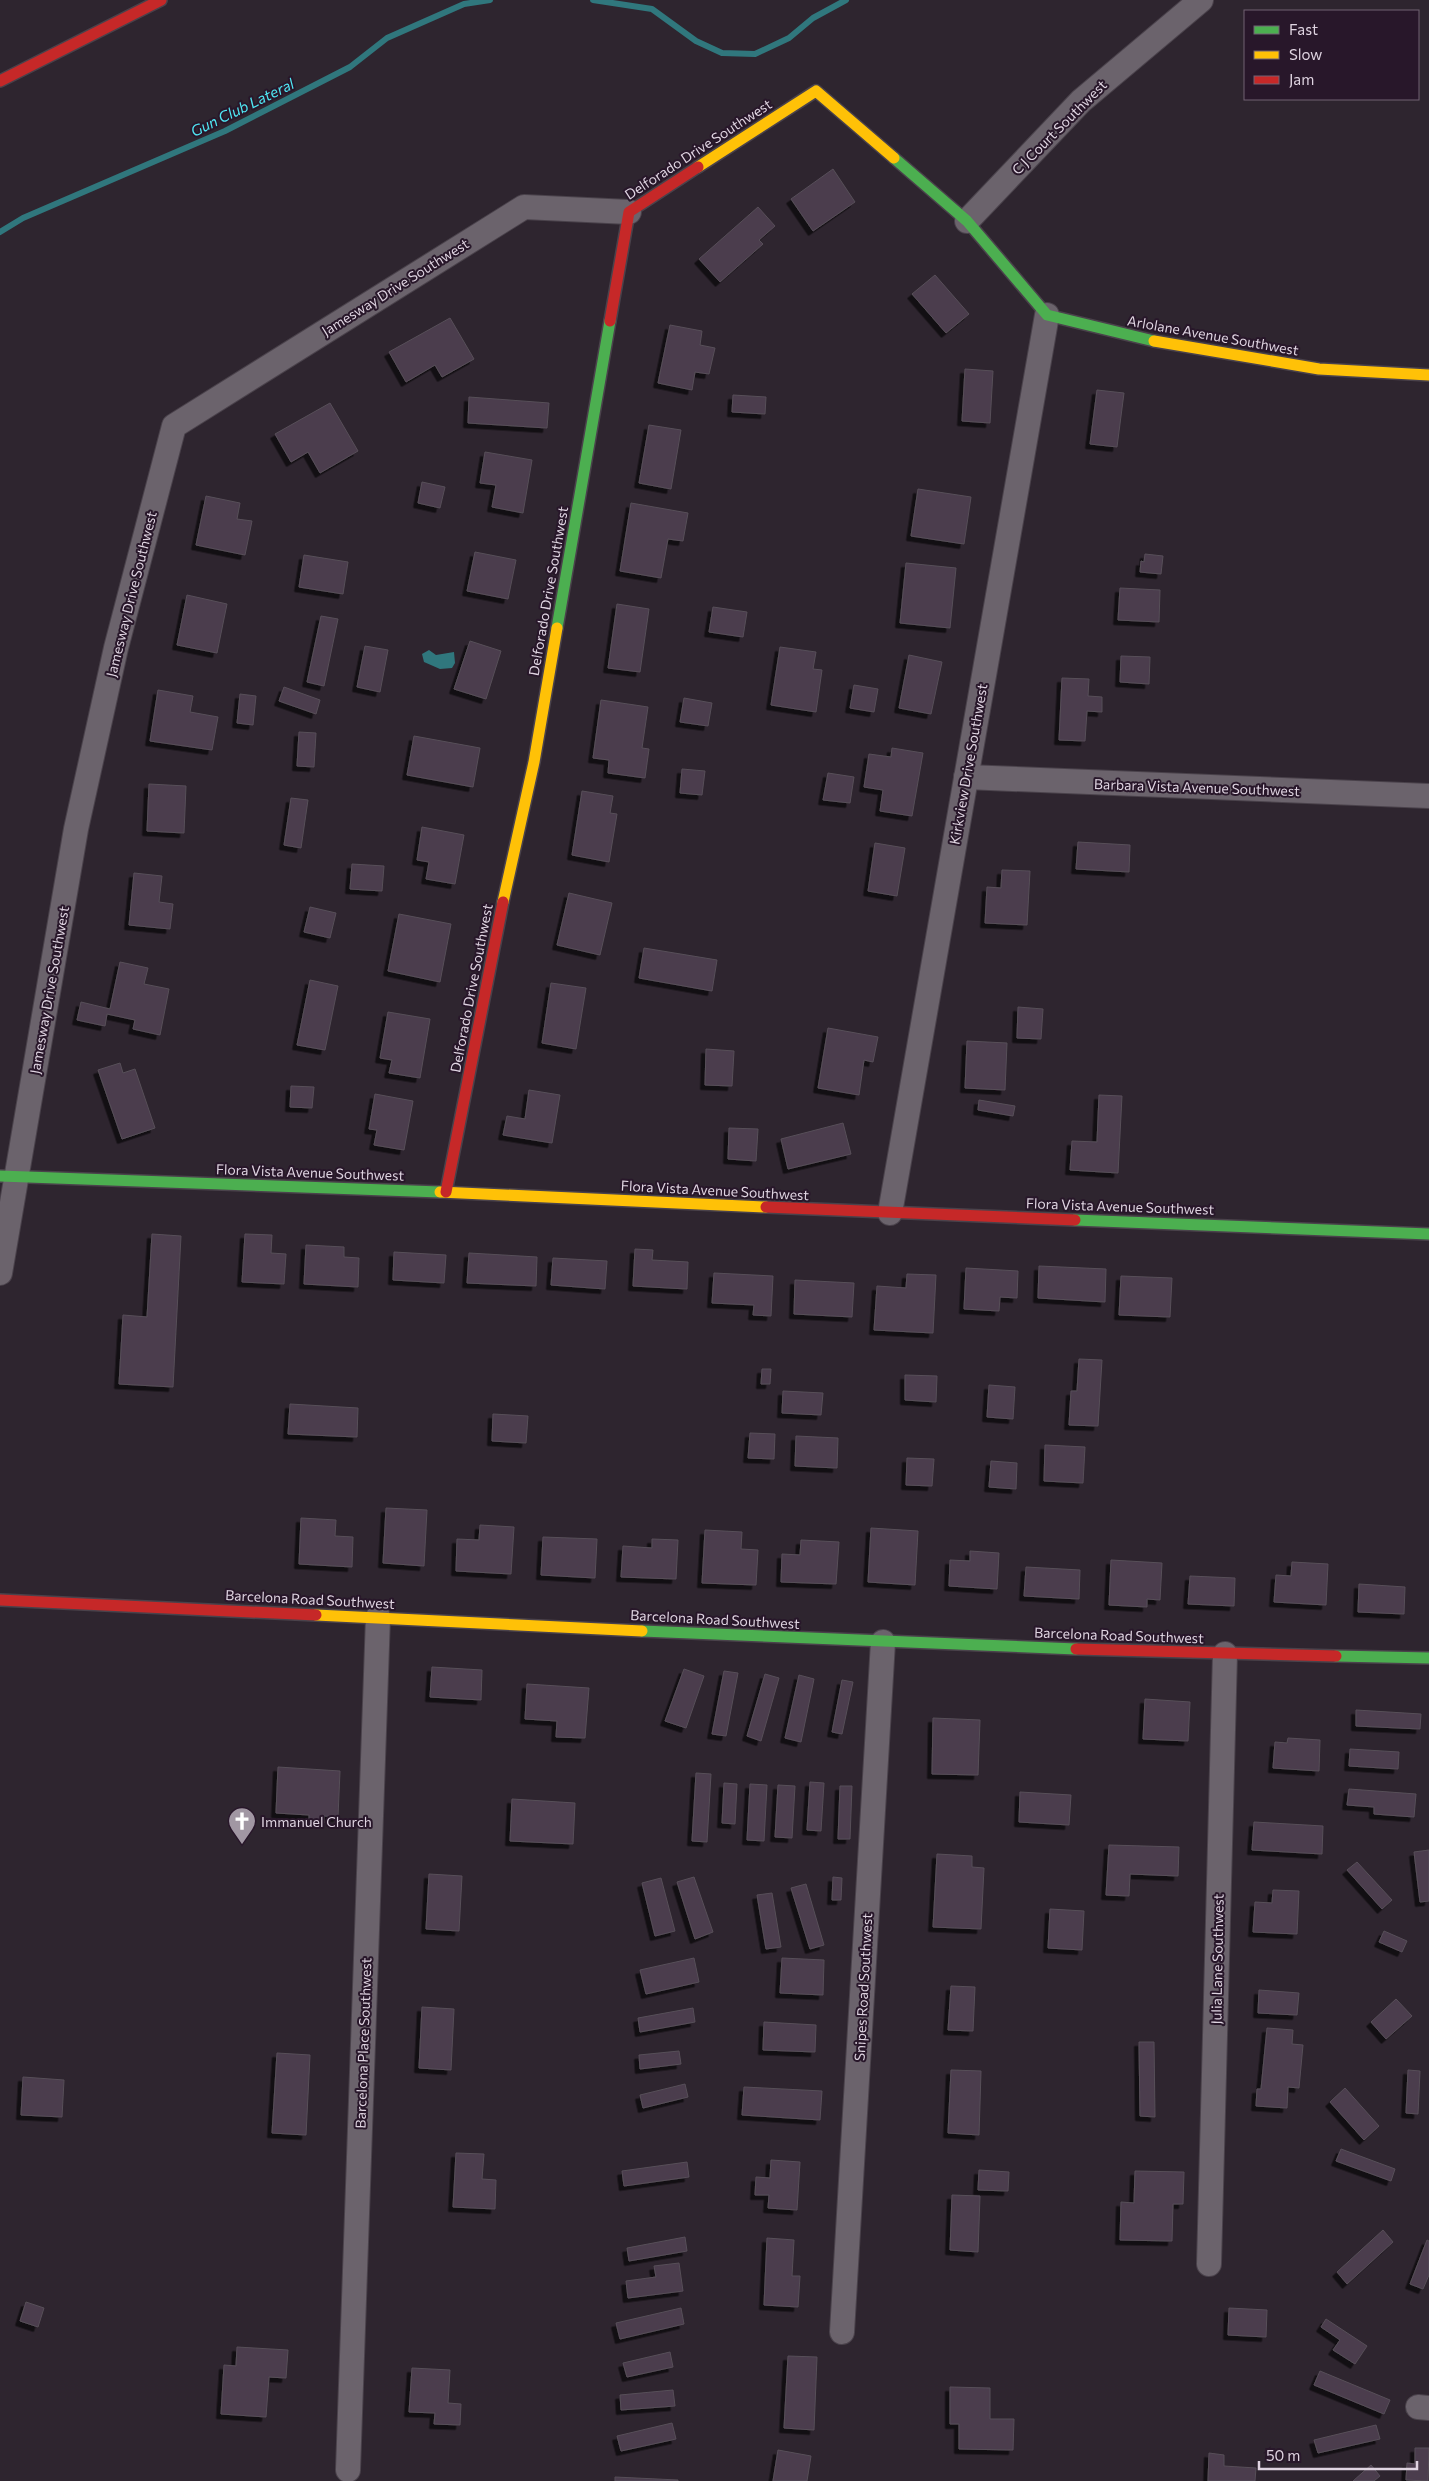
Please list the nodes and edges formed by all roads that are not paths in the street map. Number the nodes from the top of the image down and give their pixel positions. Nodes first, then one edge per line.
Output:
1 (161, 0) edge
2 (1201, 0) edge
3 (0, 81) edge
4 (629, 212) junction
5 (968, 221) junction
6 (1048, 315) junction
7 (1429, 375) edge
8 (966, 777) junction
9 (1429, 796) edge
10 (9, 1177) edge
11 (446, 1192) junction
12 (890, 1213) junction
13 (1429, 1234) edge
14 (0, 1273) edge
15 (0, 1600) edge
16 (378, 1616) junction
17 (883, 1642) junction
18 (1224, 1654) junction
19 (1429, 1658) edge
20 (1210, 2264) dead end
21 (842, 2332) dead end
22 (348, 2470) dead end

1 - 3 street
2 - 5 street, C J Court Southwest
4 - 5 street, Delforado Drive Southwest
4 - 10 street, Jamesway Drive Southwest
4 - 11 street, Delforado Drive Southwest
5 - 6 street
6 - 7 street, Arlolane Avenue Southwest
6 - 8 street, Kirkview Drive Southwest
8 - 9 street, Barbara Vista Avenue Southwest
8 - 12 street, Kirkview Drive Southwest
10 - 11 street, Flora Vista Avenue Southwest
10 - 14 street, Jamesway Drive Southwest
11 - 12 street, Flora Vista Avenue Southwest
12 - 13 street, Flora Vista Avenue Southwest
15 - 16 street, Barcelona Road Southwest
16 - 17 street, Barcelona Road Southwest
16 - 22 street, Barcelona Place Southwest
17 - 18 street, Barcelona Road Southwest
17 - 21 street, Snipes Road Southwest
18 - 19 street, Barcelona Road Southwest
18 - 20 street, Julia Lane Southwest

